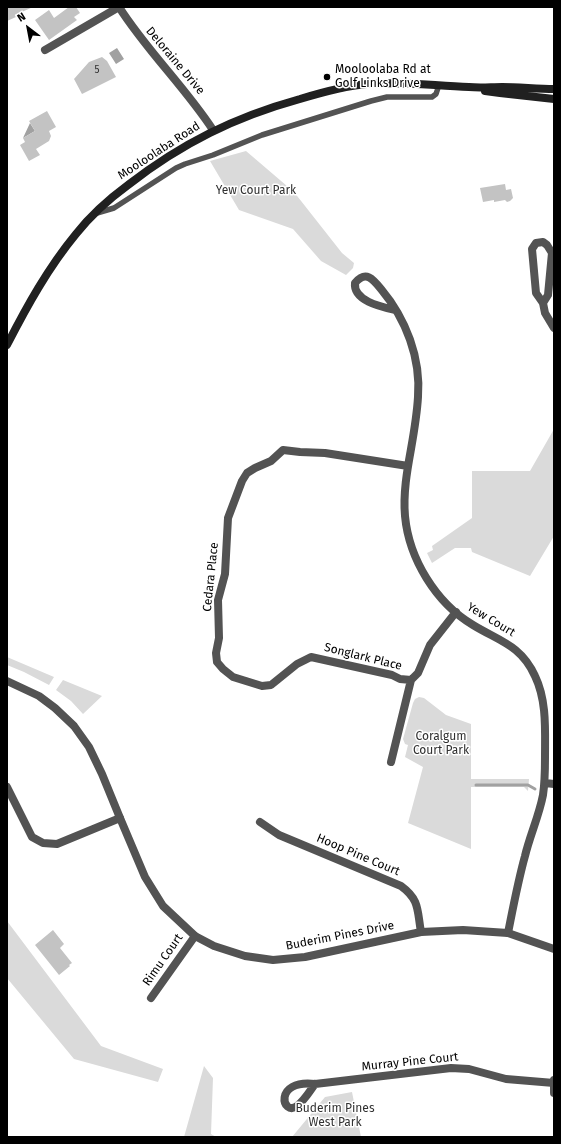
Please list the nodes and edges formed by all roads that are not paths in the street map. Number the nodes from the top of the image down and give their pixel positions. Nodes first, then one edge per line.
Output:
1 (119, 7) edge
2 (45, 50) dead end
3 (439, 85) junction
4 (469, 87) junction
5 (554, 90) edge
6 (554, 99) edge
7 (213, 130) junction
8 (133, 181) junction
9 (143, 190) junction
10 (94, 214) junction
11 (543, 303) junction
12 (395, 310) junction
13 (554, 328) edge
14 (7, 345) edge
15 (408, 466) junction
16 (456, 612) junction
17 (282, 677) joint
18 (411, 680) junction
19 (7, 681) edge
20 (391, 762) dead end
21 (545, 783) junction
22 (554, 784) edge
23 (7, 787) edge
24 (120, 818) junction
25 (260, 822) dead end
26 (421, 932) junction
27 (508, 933) junction
28 (194, 936) junction
29 (554, 949) edge
30 (151, 998) dead end
31 (554, 1081) edge
32 (315, 1084) dead end
33 (554, 1092) edge

1 - 2 street
1 - 7 street, Deloraine Drive
3 - 4 main road, Mooloolaba Road
3 - 7 main road, Mooloolaba Road
3 - 9 lane
4 - 5 main road, Mooloolaba Road
4 - 6 main road, Mooloolaba Road
7 - 8 main road, Mooloolaba Road
8 - 9 lane
8 - 10 main road, Mooloolaba Road
9 - 10 lane
10 - 14 main road, Mooloolaba Road
11 - 11 street
11 - 13 street
12 - 12 street, Yew Court
12 - 15 street, Yew Court
15 - 16 street, Yew Court
15 - 17 street, Cedara Place
16 - 18 street, Songlark Place
16 - 21 street, Yew Court
17 - 18 street, Songlark Place
18 - 20 street
19 - 24 street, Buderim Pines Drive
21 - 22 street
21 - 27 street, Yew Court
23 - 24 street
24 - 28 street, Buderim Pines Drive
25 - 26 street, Hoop Pine Court
26 - 27 street, Buderim Pines Drive
26 - 28 street, Buderim Pines Drive
27 - 29 street, Buderim Pines Drive
28 - 30 street, Rimu Court
31 - 32 street, Murray Pine Court
31 - 33 street

